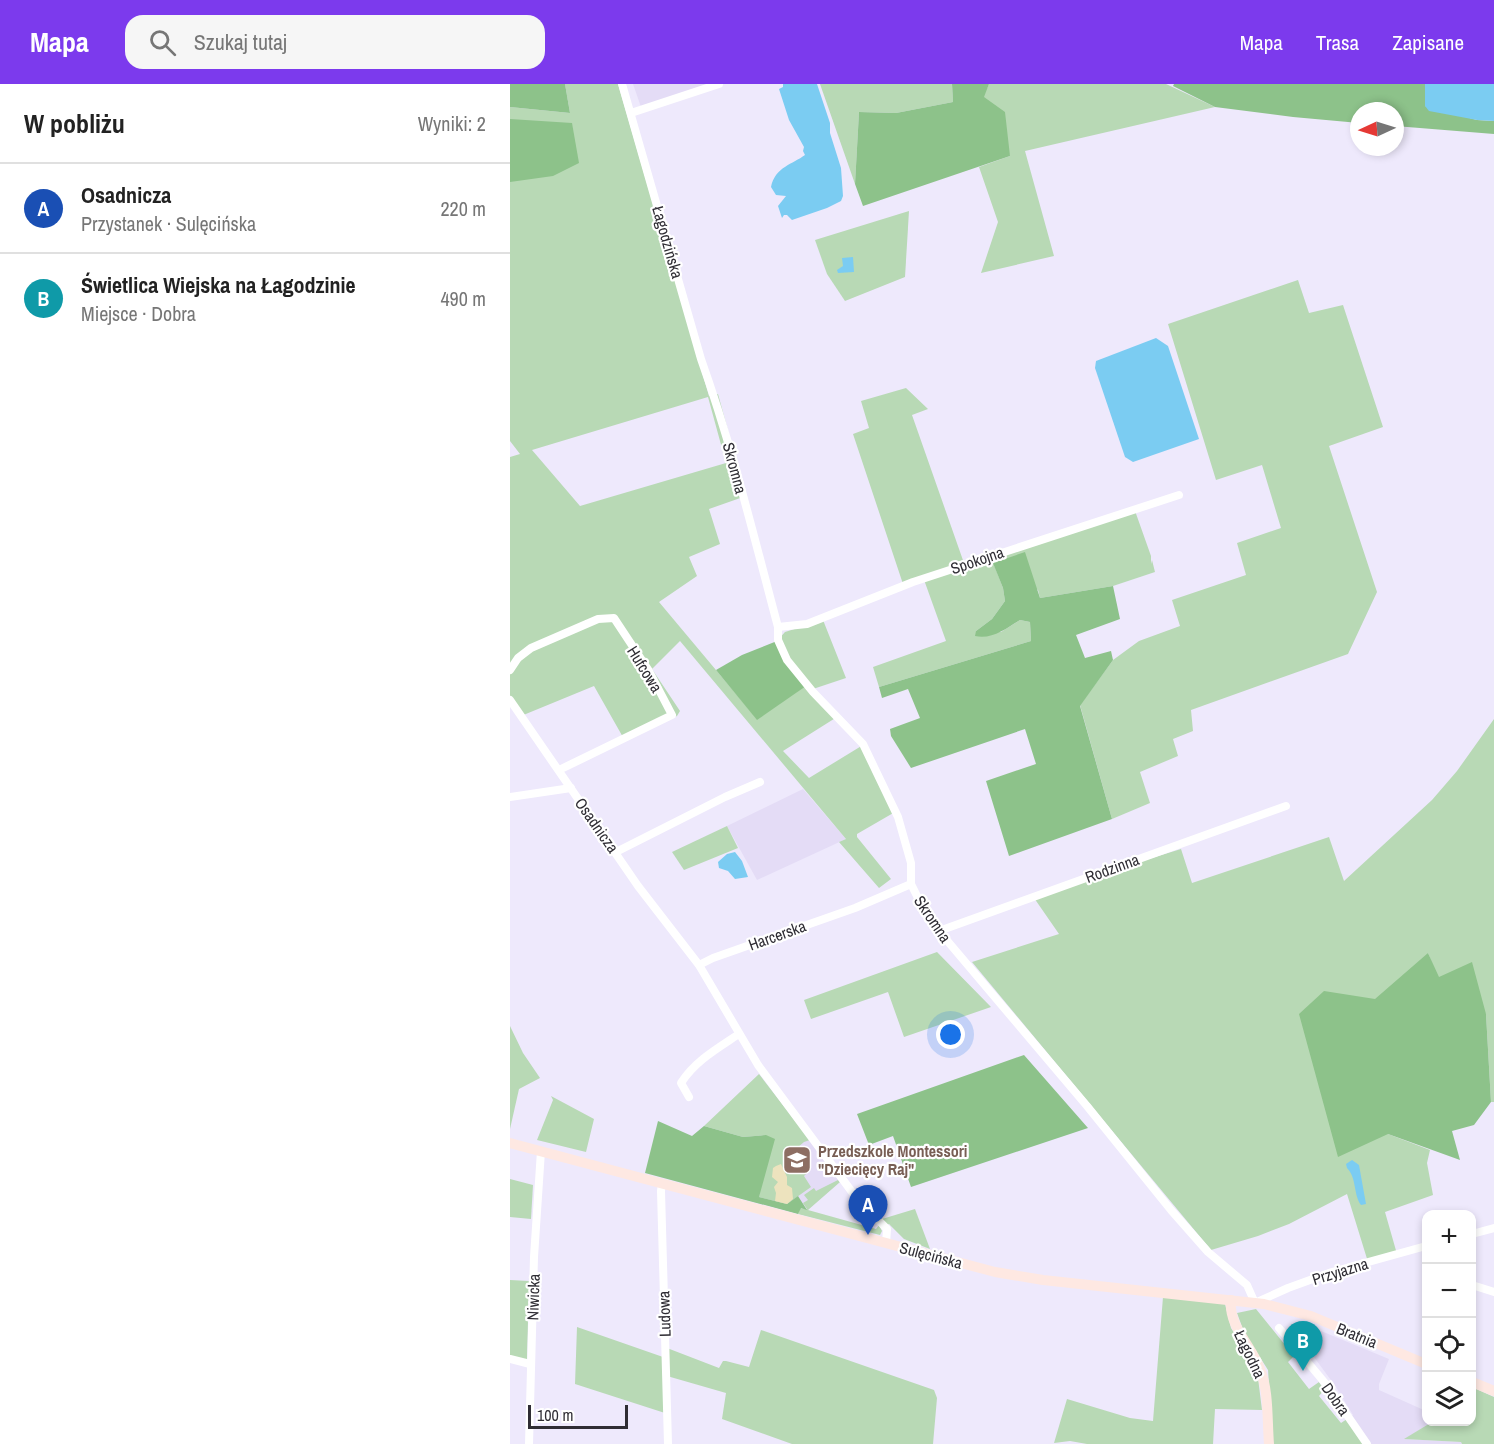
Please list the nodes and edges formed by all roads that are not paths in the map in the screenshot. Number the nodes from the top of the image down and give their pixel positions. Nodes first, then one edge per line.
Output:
1 (622, 84) edge
2 (719, 84) edge
3 (631, 113) junction
4 (716, 399) joint
5 (1179, 495) dead end
6 (778, 627) junction
7 (510, 670) edge
8 (510, 700) edge
9 (559, 770) junction
10 (760, 782) dead end
11 (571, 788) junction
12 (510, 797) edge
13 (1286, 806) dead end
14 (616, 852) junction
15 (911, 884) junction
16 (939, 931) junction
17 (699, 965) junction
18 (739, 1034) junction
19 (689, 1097) dead end
20 (510, 1143) edge
21 (541, 1150) junction
22 (662, 1183) junction
23 (1494, 1228) edge
24 (1476, 1233) edge
25 (886, 1242) junction
26 (1422, 1247) edge
27 (1476, 1286) edge
28 (1494, 1292) edge
29 (1231, 1300) junction
30 (1256, 1303) junction
31 (1279, 1328) dead end
32 (510, 1359) edge
33 (1422, 1362) edge
34 (530, 1364) junction
35 (1476, 1384) edge
36 (1494, 1391) edge
37 (529, 1444) edge
38 (668, 1444) edge
39 (1269, 1444) edge
40 (1367, 1444) edge

1 - 3 street, Łagodzińska
2 - 3 street
3 - 4 street, Łagodzińska
4 - 6 street, Skromna
5 - 6 street, Spokojna
6 - 15 street, Skromna
7 - 9 street, Hufcowa
8 - 9 street, Osadnicza
9 - 11 street, Osadnicza
10 - 14 street
11 - 12 street
11 - 14 street, Osadnicza
13 - 16 street, Rodzinna
14 - 17 street, Osadnicza
15 - 16 street, Skromna
15 - 17 street, Harcerska
16 - 30 street, Skromna
17 - 18 street, Osadnicza
18 - 19 street
18 - 25 street, Osadnicza
20 - 21 street, Sulęcińska
21 - 22 street, Sulęcińska
21 - 34 street, Niwicka
22 - 25 street, Sulęcińska
22 - 38 street, Ludowa
23 - 24 street
25 - 29 street, Sulęcińska
26 - 30 street, Przyjazna
27 - 28 street
29 - 30 street, Sulęcińska
29 - 39 street, Łagodna
30 - 33 street, Bratnia
31 - 40 street, Dobra
32 - 34 street
34 - 37 street, Niwicka
35 - 36 street

